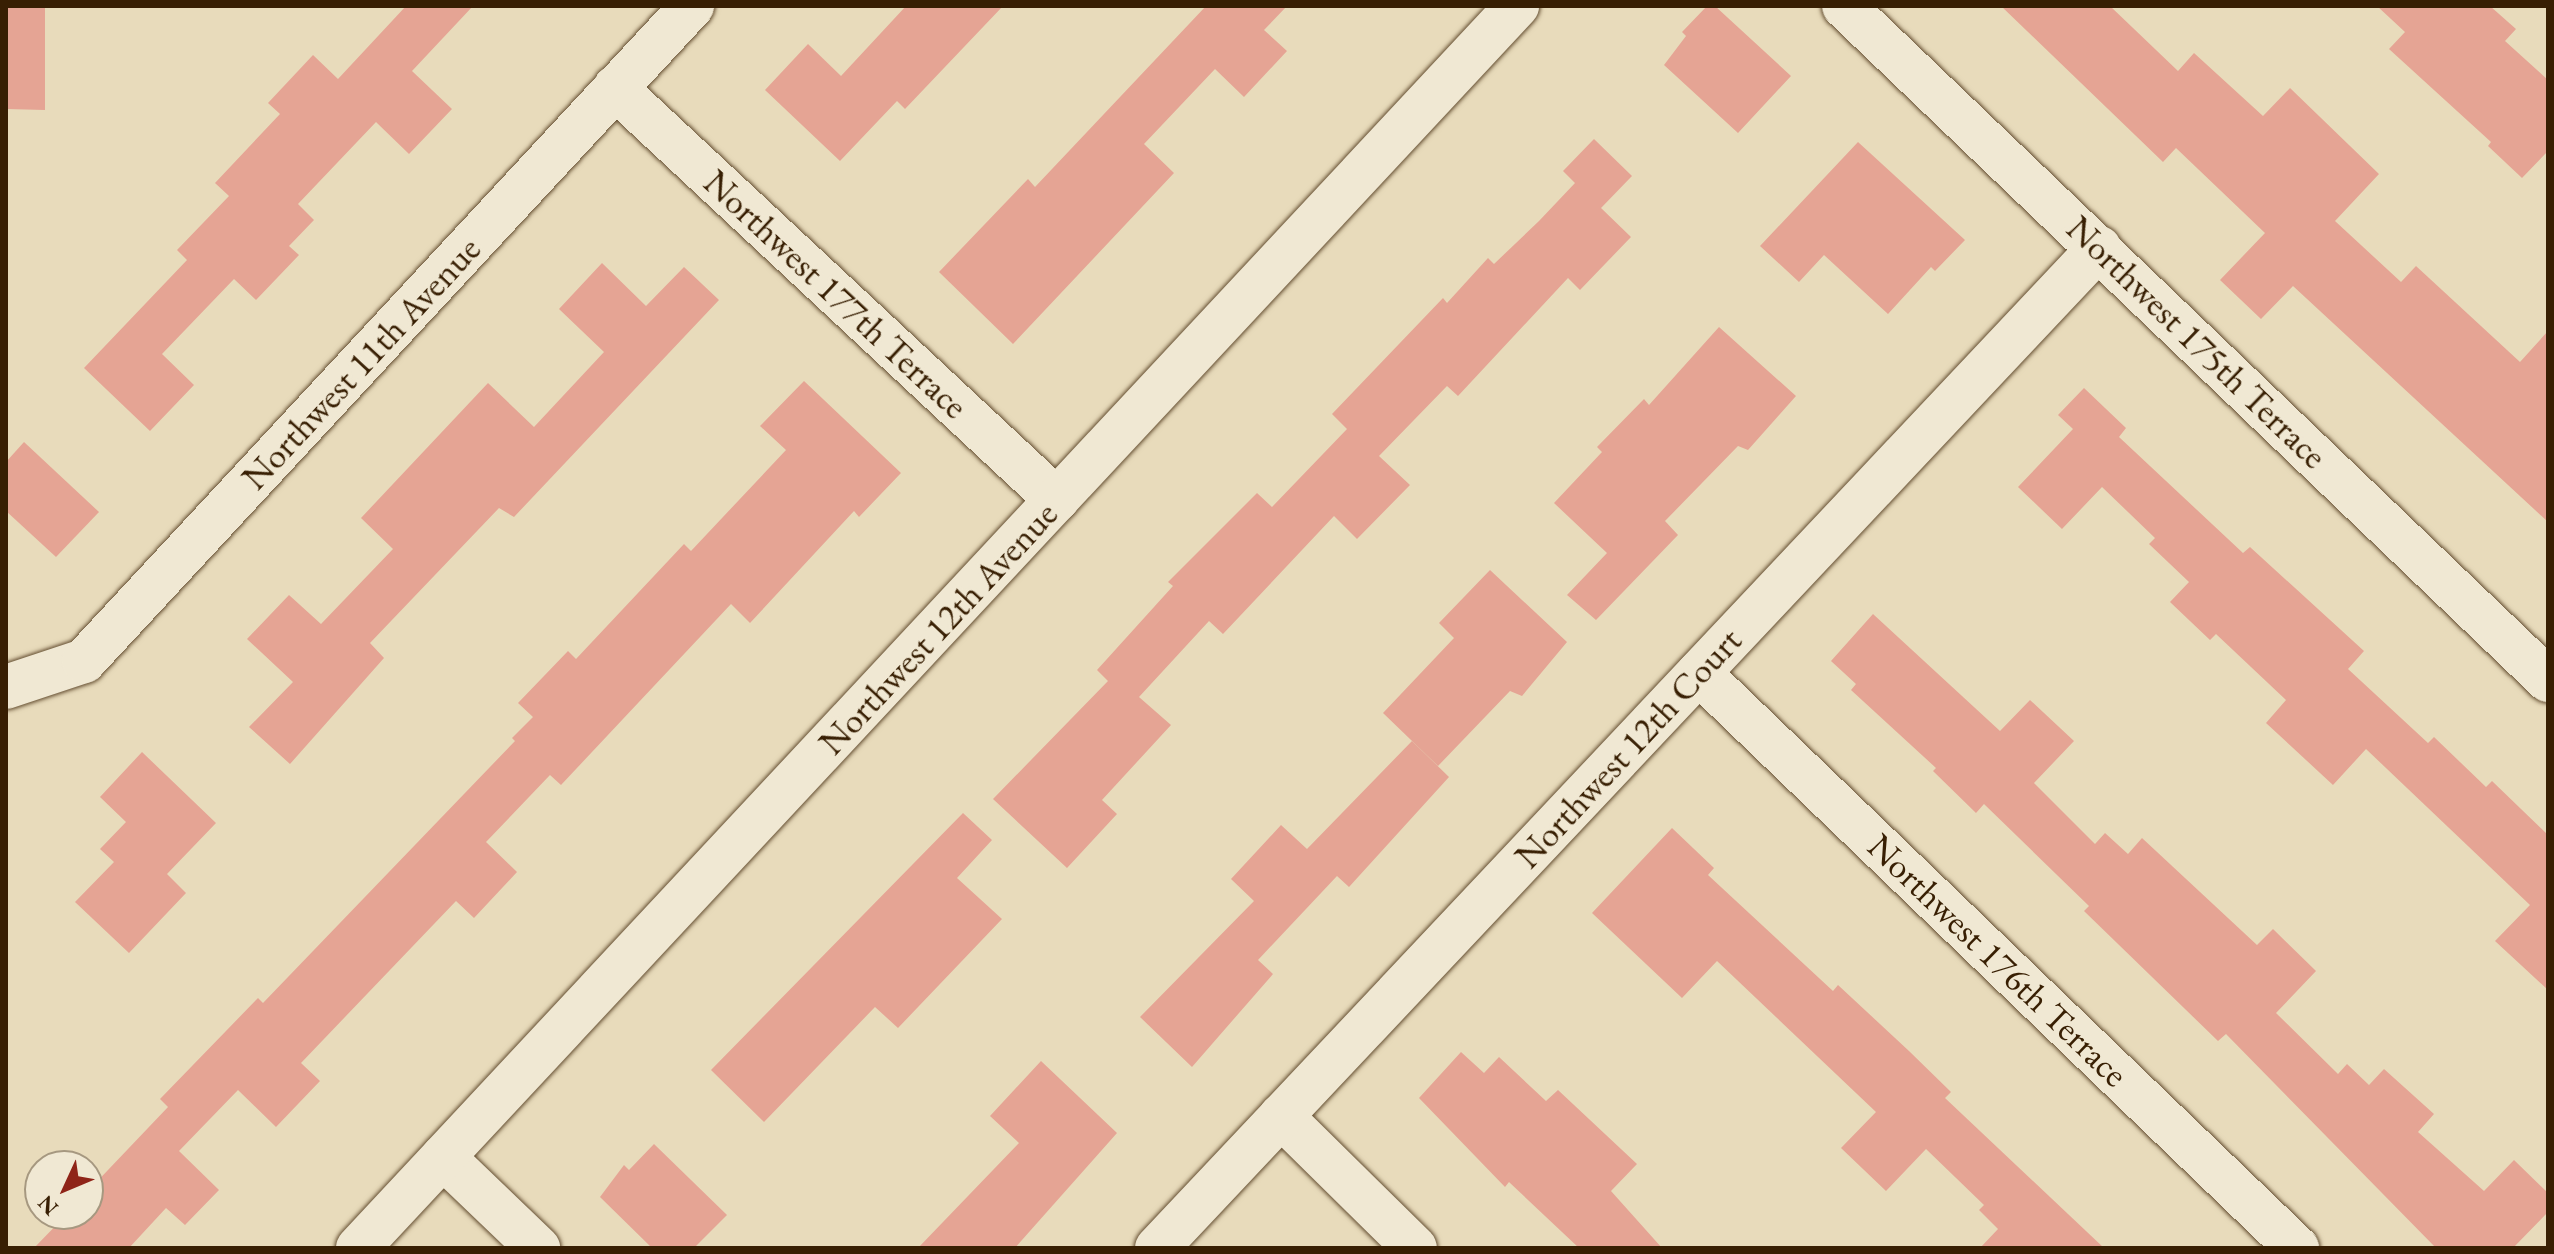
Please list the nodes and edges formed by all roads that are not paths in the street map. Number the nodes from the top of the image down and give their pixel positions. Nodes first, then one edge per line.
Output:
1 (692, 6) edge
2 (1517, 6) edge
3 (1844, 6) edge
4 (615, 88) junction
5 (2099, 248) junction
6 (1057, 500) junction
7 (1699, 673) junction
8 (2548, 680) edge
9 (7, 687) edge
10 (1281, 1116) junction
11 (443, 1157) junction
12 (358, 1248) edge
13 (538, 1248) edge
14 (1157, 1248) edge
15 (1415, 1248) edge
16 (2297, 1248) edge

1 - 4 street, Northwest 11th Avenue
2 - 6 street, Northwest 12th Avenue
3 - 5 street, Northwest 175th Terrace
4 - 6 street, Northwest 177th Terrace
4 - 9 street, Northwest 11th Avenue
5 - 7 street, Northwest 12th Court
5 - 8 street, Northwest 175th Terrace
6 - 11 street, Northwest 12th Avenue
7 - 10 street, Northwest 12th Court
7 - 16 street, Northwest 176th Terrace
10 - 14 street, Northwest 12th Court
10 - 15 street
11 - 12 street, Northwest 12th Avenue
11 - 13 street

